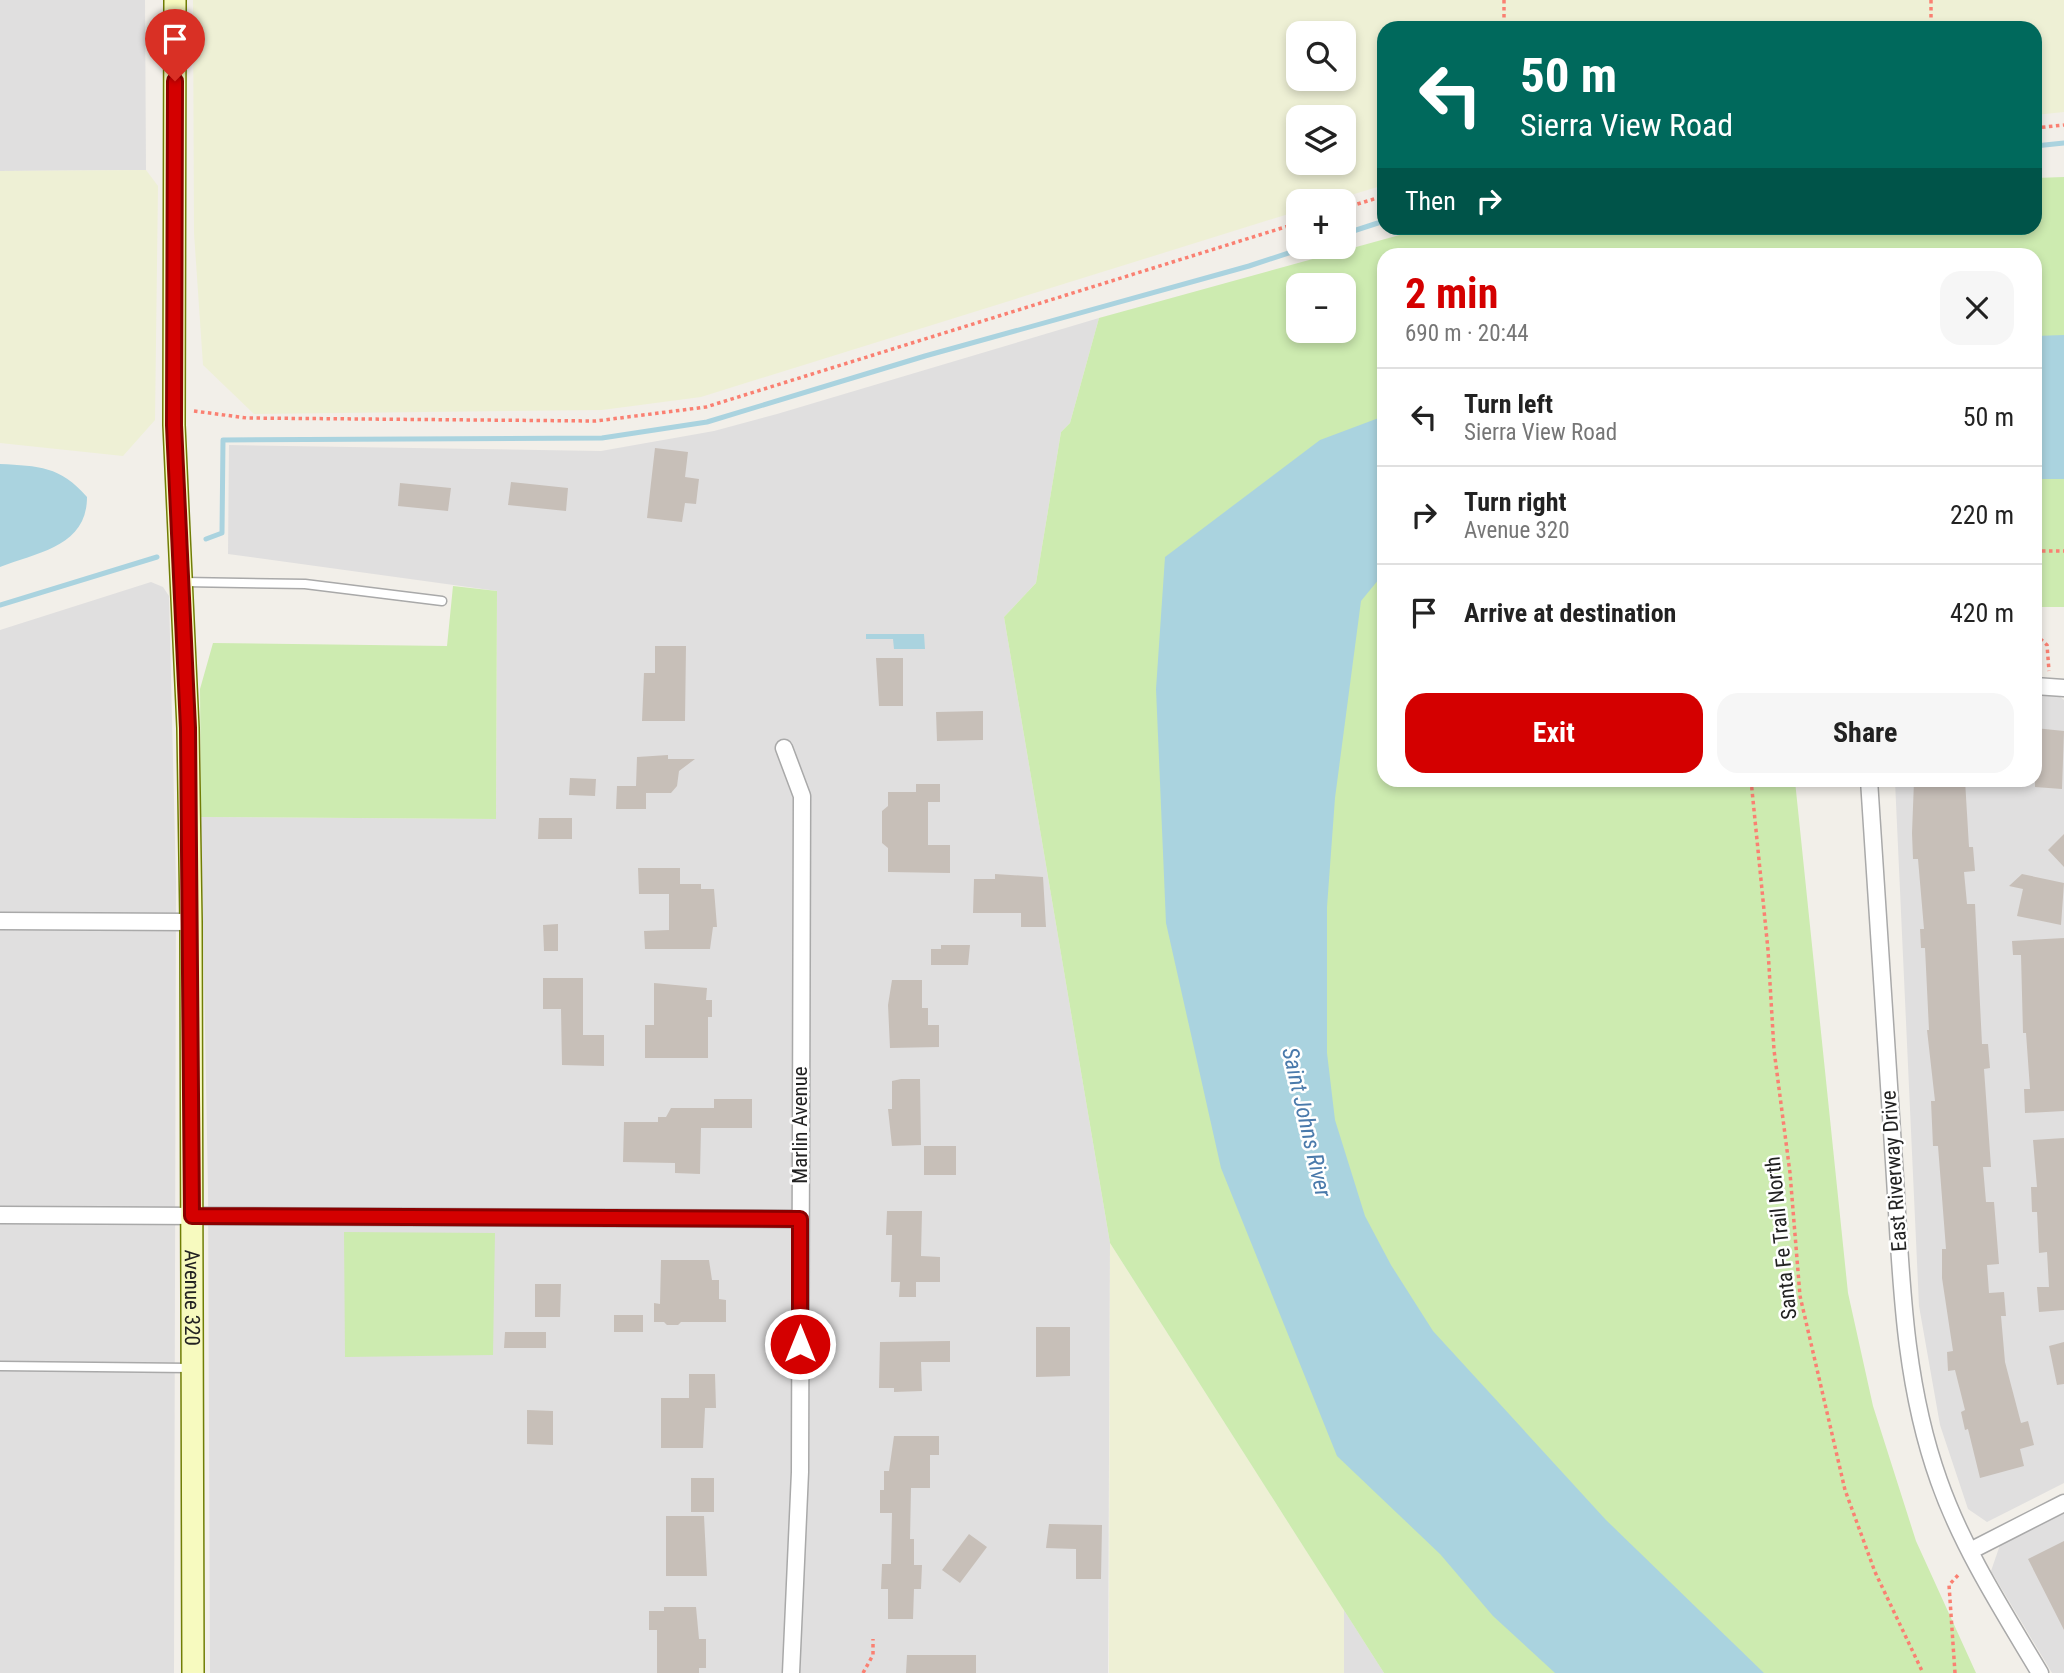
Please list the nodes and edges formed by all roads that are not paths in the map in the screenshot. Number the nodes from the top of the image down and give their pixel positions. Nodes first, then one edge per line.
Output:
1 (175, 0) edge
2 (181, 582) junction
3 (442, 601) dead end
4 (784, 748) dead end
5 (1869, 787) edge
6 (0, 921) edge
7 (191, 922) junction
8 (0, 1215) edge
9 (192, 1216) junction
10 (800, 1219) junction
11 (0, 1366) edge
12 (193, 1368) junction
13 (2064, 1503) edge
14 (1970, 1551) junction
15 (193, 1673) edge
16 (790, 1673) edge
17 (2040, 1673) edge

1 - 2 street, Avenue 320
2 - 3 lane
2 - 7 street, Avenue 320
4 - 10 street, Marlin Avenue
5 - 14 street, East Riverway Drive
6 - 7 street
7 - 9 street, Avenue 320
8 - 9 street
9 - 10 street
9 - 12 street, Avenue 320
10 - 16 street, Marlin Avenue
11 - 12 lane
12 - 15 street, Avenue 320
13 - 14 street
14 - 17 street, East Riverway Drive

